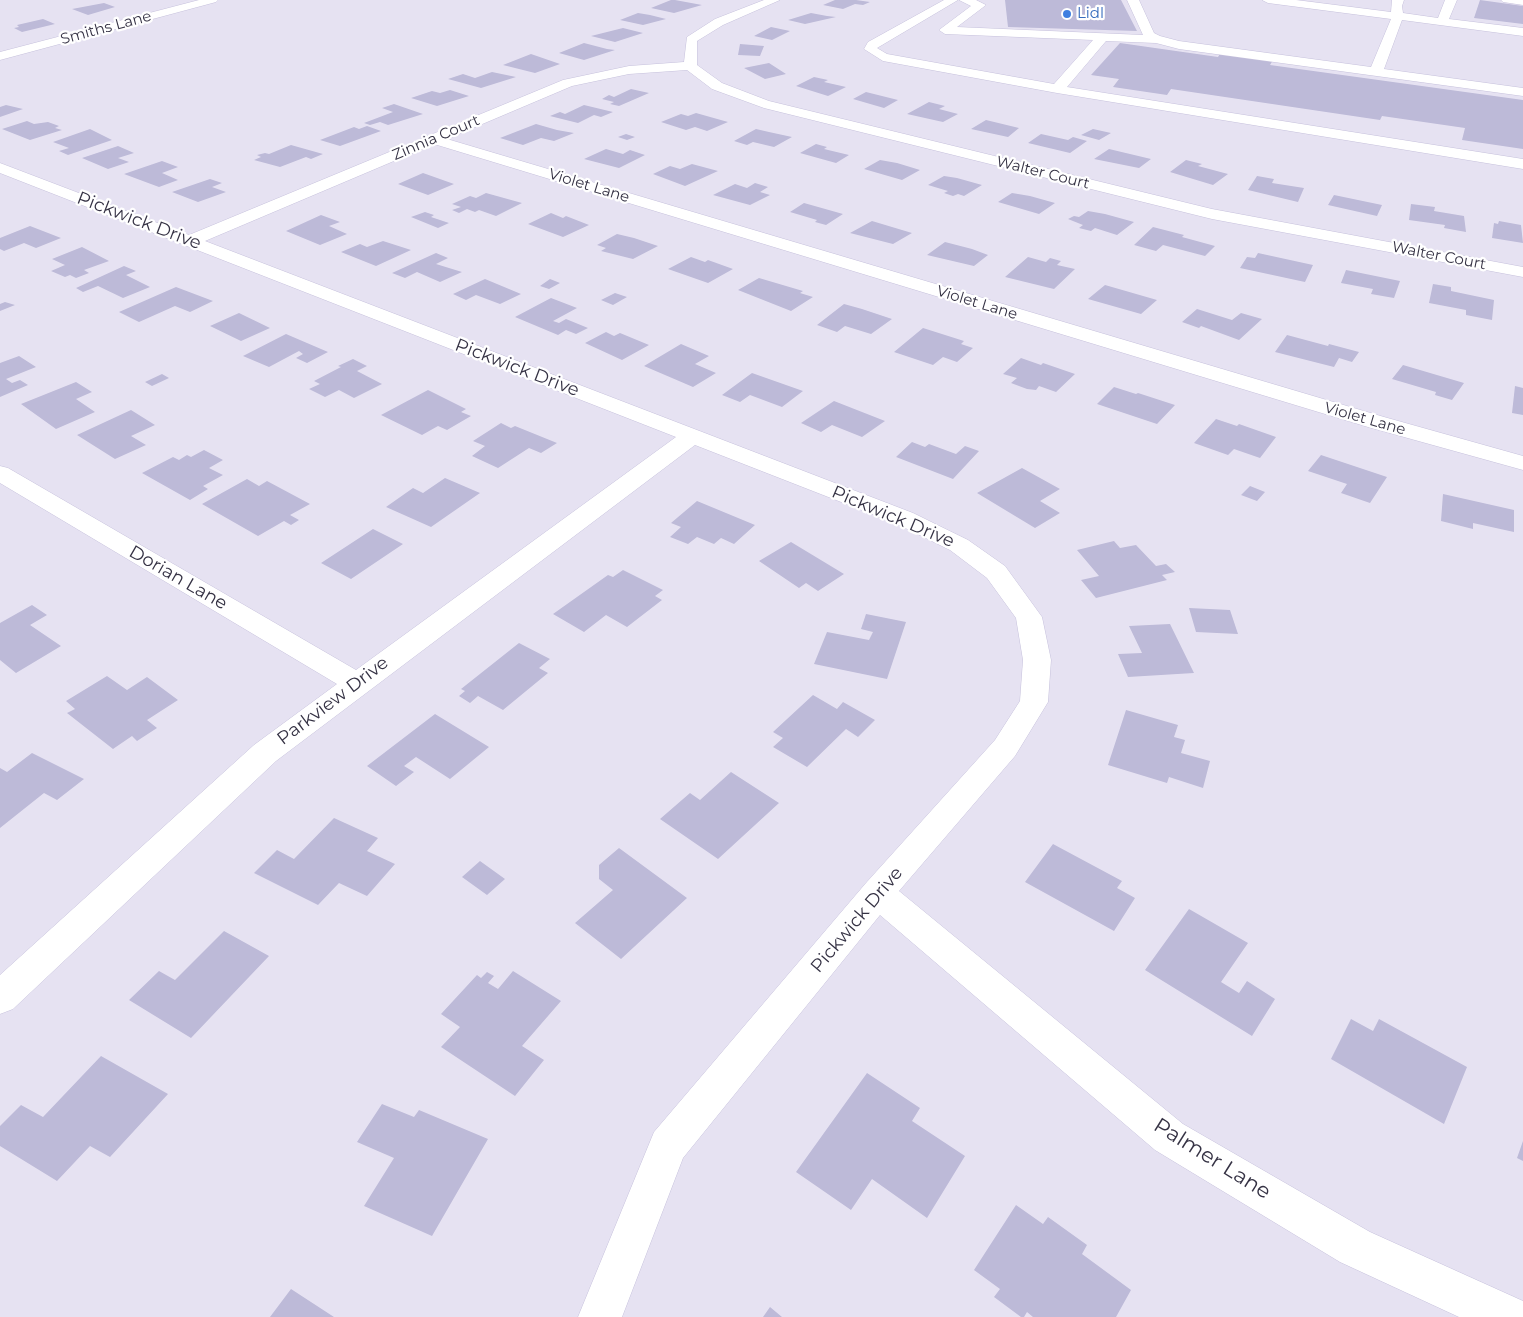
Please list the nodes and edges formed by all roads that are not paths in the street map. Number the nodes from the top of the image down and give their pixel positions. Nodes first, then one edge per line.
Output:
1 (212, 0) edge
2 (774, 0) edge
3 (952, 0) edge
4 (965, 0) edge
5 (1133, 0) edge
6 (1268, 0) edge
7 (1398, 0) edge
8 (1451, 0) edge
9 (1507, 0) edge
10 (1523, 2) edge
11 (1358, 3) edge
12 (1398, 16) junction
13 (1442, 22) junction
14 (1523, 32) edge
15 (1102, 38) junction
16 (1156, 39) junction
17 (0, 56) edge
18 (690, 66) junction
19 (1376, 72) junction
20 (1057, 89) junction
21 (1523, 92) edge
22 (432, 139) junction
23 (1523, 164) edge
24 (0, 168) edge
25 (190, 241) junction
26 (1523, 272) edge
27 (692, 436) junction
28 (1523, 463) edge
29 (0, 473) edge
30 (357, 683) junction
31 (878, 893) junction
32 (0, 998) edge
33 (600, 1317) edge
34 (1508, 1317) edge

1 - 17 street, Smiths Lane
2 - 18 street
3 - 20 street
4 - 15 street
5 - 16 street
6 - 11 street
7 - 12 street
8 - 13 street
9 - 10 street
11 - 12 street
12 - 13 street
12 - 19 street
13 - 14 street
15 - 16 street
15 - 20 street
16 - 19 street
18 - 22 street, Zinnia Court
18 - 26 street, Walter Court
19 - 21 street
20 - 23 street
22 - 25 street, Zinnia Court
22 - 28 street, Violet Lane
24 - 25 street, Pickwick Drive
25 - 27 street, Pickwick Drive
27 - 30 street, Parkview Drive
27 - 31 street, Pickwick Drive
29 - 30 street, Dorian Lane
30 - 32 street, Parkview Drive
31 - 33 street, Pickwick Drive
31 - 34 street, Palmer Lane

